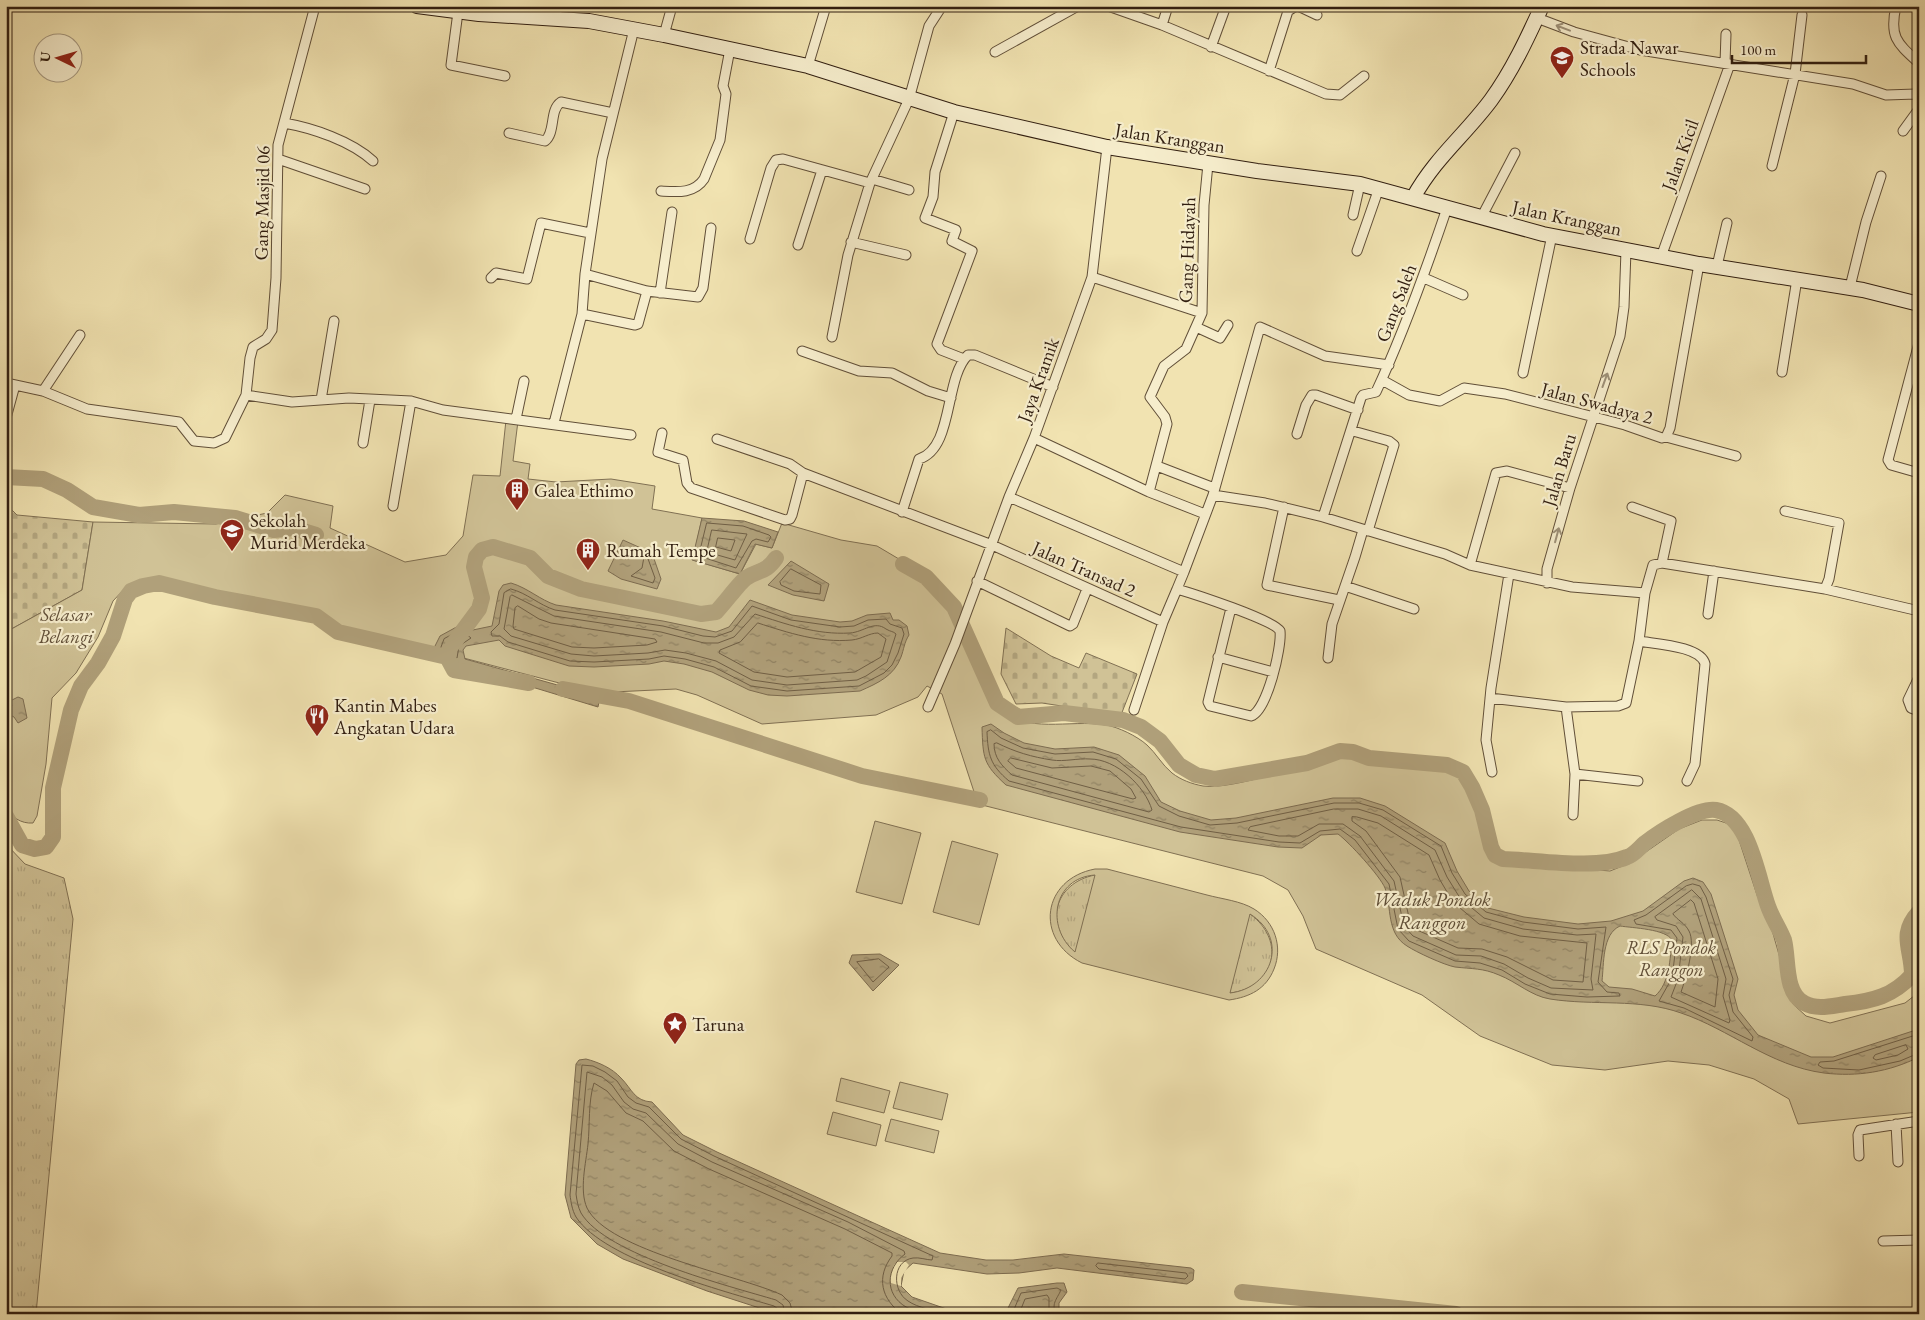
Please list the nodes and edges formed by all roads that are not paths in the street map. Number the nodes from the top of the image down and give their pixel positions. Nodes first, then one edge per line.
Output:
1 (315, 6) edge
2 (417, 6) edge
3 (672, 6) edge
4 (826, 6) edge
5 (942, 6) edge
6 (1078, 6) edge
7 (1108, 6) edge
8 (1168, 6) edge
9 (1226, 6) edge
10 (1297, 6) edge
11 (1896, 6) edge
12 (479, 10) edge
13 (1311, 10) edge
14 (1540, 10) edge
15 (458, 12) junction
16 (557, 12) edge
17 (1802, 15) dead end
18 (1162, 25) junction
19 (634, 29) junction
20 (1726, 34) dead end
21 (664, 35) junction
22 (1211, 47) junction
23 (730, 49) junction
24 (995, 52) dead end
25 (1727, 63) junction
26 (1919, 64) edge
27 (808, 66) junction
28 (1269, 71) junction
29 (1795, 74) junction
30 (505, 76) dead end
31 (1364, 76) dead end
32 (1919, 96) edge
33 (909, 99) junction
34 (1919, 109) edge
35 (954, 112) junction
36 (613, 113) junction
37 (284, 123) junction
38 (1903, 131) dead end
39 (509, 133) dead end
40 (1107, 147) junction
41 (1515, 153) dead end
42 (278, 159) junction
43 (373, 161) dead end
44 (1208, 164) junction
45 (1772, 166) dead end
46 (822, 170) junction
47 (1881, 176) dead end
48 (871, 181) junction
49 (1360, 184) junction
50 (1379, 188) junction
51 (365, 189) dead end
52 (909, 190) dead end
53 (661, 191) dead end
54 (1413, 198) junction
55 (1447, 208) junction
56 (672, 212) dead end
57 (1353, 215) dead end
58 (1481, 218) junction
59 (1727, 223) dead end
60 (711, 228) dead end
61 (590, 233) junction
62 (1552, 235) junction
63 (750, 239) dead end
64 (851, 242) junction
65 (798, 245) dead end
66 (1626, 250) junction
67 (1357, 251) dead end
68 (906, 256) dead end
69 (1661, 257) junction
70 (1699, 264) junction
71 (1717, 266) junction
72 (584, 274) junction
73 (1092, 277) junction
74 (491, 278) dead end
75 (1424, 278) junction
76 (1797, 279) junction
77 (1850, 288) junction
78 (647, 291) junction
79 (660, 293) junction
80 (1463, 295) dead end
81 (1919, 304) edge
82 (1202, 313) junction
83 (582, 314) junction
84 (334, 322) dead end
85 (1228, 325) dead end
86 (1196, 327) junction
87 (80, 335) dead end
88 (832, 337) dead end
89 (1919, 343) edge
90 (802, 351) dead end
91 (964, 359) junction
92 (1389, 366) junction
93 (1782, 372) dead end
94 (1523, 373) dead end
95 (1382, 380) junction
96 (524, 381) dead end
97 (10, 384) edge
98 (1054, 387) junction
99 (43, 391) junction
100 (246, 395) junction
101 (951, 398) junction
102 (321, 400) junction
103 (370, 400) junction
104 (411, 401) junction
105 (1358, 410) junction
106 (1592, 417) junction
107 (6, 418) edge
108 (516, 419) junction
109 (554, 423) junction
110 (1353, 431) junction
111 (662, 433) dead end
112 (1297, 434) dead end
113 (631, 436) dead end
114 (1666, 437) junction
115 (1034, 438) junction
116 (717, 439) dead end
117 (363, 443) dead end
118 (1736, 456) dead end
119 (1157, 466) junction
120 (802, 473) junction
121 (1919, 473) edge
122 (1570, 488) junction
123 (1214, 491) junction
124 (1149, 492) junction
125 (1009, 497) junction
126 (393, 506) dead end
127 (1284, 507) junction
128 (1632, 507) dead end
129 (1785, 510) dead end
130 (902, 512) junction
131 (1205, 514) junction
132 (1324, 517) junction
133 (1365, 531) junction
134 (992, 545) junction
135 (1662, 563) junction
136 (1470, 565) junction
137 (1714, 571) junction
138 (1184, 572) junction
139 (1509, 574) junction
140 (977, 582) junction
141 (1547, 582) junction
142 (1345, 586) junction
143 (1087, 589) junction
144 (1177, 589) junction
145 (1825, 589) junction
146 (1644, 594) junction
147 (1339, 600) junction
148 (1231, 608) junction
149 (1414, 609) dead end
150 (1919, 611) edge
151 (1708, 614) dead end
152 (1163, 622) junction
153 (1639, 642) junction
154 (1218, 656) junction
155 (1328, 658) dead end
156 (1273, 672) junction
157 (1919, 676) edge
158 (1490, 698) junction
159 (928, 707) dead end
160 (1566, 707) junction
161 (1134, 710) dead end
162 (1919, 711) edge
163 (1492, 772) dead end
164 (1575, 774) junction
165 (1638, 781) dead end
166 (1687, 781) dead end
167 (1573, 816) dead end
168 (1919, 1121) edge
169 (1896, 1124) junction
170 (1859, 1156) dead end
171 (1898, 1162) dead end
172 (1917, 1240) edge
173 (1883, 1241) dead end

1 - 37 street, Gang Masjid 06
2 - 15 main road, Jalan Kranggan
3 - 21 street
4 - 27 street
5 - 33 street
6 - 24 street
7 - 18 street
8 - 18 street
9 - 22 street
10 - 13 street
10 - 28 street
11 - 26 street
12 - 15 main road, Jalan Kranggan
12 - 16 main road, Jalan Kranggan
25 -> 14 street
14 - 54 main road
15 - 30 street
16 - 19 main road, Jalan Kranggan
17 - 29 street
18 - 22 street
19 - 21 main road, Jalan Kranggan
19 - 36 street
20 - 25 street, Jalan Kicil
21 - 23 main road, Jalan Kranggan
22 - 28 street
23 - 27 main road, Jalan Kranggan
23 - 53 street
25 - 29 street
25 - 69 street, Jalan Kicil
27 - 33 main road, Jalan Kranggan
28 - 31 street
29 - 32 street
29 - 45 street
33 - 35 main road, Jalan Kranggan
33 - 48 street
34 - 38 street
35 - 40 main road, Jalan Kranggan
35 - 91 street
36 - 39 street
36 - 61 street
37 - 42 street, Gang Masjid 06
37 - 43 street
40 - 44 main road, Jalan Kranggan
40 - 73 street, Jaya Kramik
41 - 58 street
42 - 51 street
42 - 100 street, Gang Masjid 06
44 - 49 main road, Jalan Kranggan
44 - 82 street, Gang Hidayah
46 - 48 street
46 - 63 street
46 - 65 street
47 - 77 street
48 - 52 street
48 - 64 street
49 - 50 main road, Jalan Kranggan
49 - 57 street
50 - 54 main road, Jalan Kranggan
50 - 67 street
54 - 55 main road, Jalan Kranggan
55 - 58 main road, Jalan Kranggan
55 - 75 street, Gang Saleh
56 - 79 street
58 - 62 main road, Jalan Kranggan
59 - 71 street
60 - 79 street
61 - 72 street
61 - 74 street
62 - 66 main road, Jalan Kranggan
62 - 94 street
64 - 68 street
64 - 88 street
66 - 69 main road, Jalan Kranggan
106 -> 66 street, Jalan Baru
69 - 70 main road, Jalan Kranggan
70 - 71 main road, Jalan Kranggan
70 - 114 street, Jalan Swadaya 2
71 - 76 main road, Jalan Kranggan
72 - 78 street
72 - 83 street
73 - 82 street
73 - 98 street, Jaya Kramik
75 - 80 street
75 - 92 street, Gang Saleh
76 - 77 main road, Jalan Kranggan
76 - 93 street
77 - 81 main road, Jalan Kranggan
78 - 79 street
78 - 83 street
82 - 86 street, Gang Hidayah
83 - 109 street
84 - 102 street
85 - 86 street
86 - 119 street, Gang Hidayah
87 - 99 street
89 - 121 street
90 - 101 street
91 - 98 street
91 - 101 street
92 - 95 street
92 - 123 street, Gang Saleh
95 - 105 street
95 - 106 street, Jalan Swadaya 2
96 - 108 street
97 - 99 street, Gang Masjid 06
97 - 107 street
98 - 115 street, Jaya Kramik
99 - 100 street, Gang Masjid 06
100 - 102 street
101 - 130 street
102 - 103 street
103 - 104 street
103 - 117 street
104 - 108 street
104 - 126 street
105 - 110 street
105 - 112 street
106 - 114 street, Jalan Swadaya 2
106 - 122 street, Jalan Baru
108 - 109 street
109 - 113 street
110 - 132 street
110 - 133 street
111 - 120 street
114 - 118 street
115 - 124 street
115 - 125 street, Jaya Kramik
116 - 120 street, Jalan Transad 2
119 - 123 street
119 - 124 street, Gang Hidayah
120 - 130 street, Jalan Transad 2
122 - 136 street
141 -> 122 street, Jalan Baru
123 - 127 street
123 - 131 street
124 - 131 street
125 - 134 street, Jaya Kramik
125 - 138 street
127 - 132 street
127 - 147 street
128 - 135 street
129 - 145 street
130 - 134 street, Jalan Transad 2
131 - 138 street
132 - 133 street
133 - 136 street
133 - 142 street
134 - 140 street, Jaya Kramik
134 - 143 street, Jalan Transad 2
135 - 137 street
135 - 146 street
136 - 139 street
137 - 145 street
137 - 151 street
138 - 144 street
139 - 141 street
139 - 158 street
140 - 143 street
140 - 159 street, Jaya Kramik
141 - 146 street
142 - 147 street
142 - 149 street
143 - 152 street, Jalan Transad 2
144 - 148 street
144 - 152 street
145 - 150 street
146 - 153 street
147 - 155 street
148 - 154 street
148 - 156 street
152 - 161 street
153 - 160 street
153 - 166 street
154 - 156 street
154 - 156 street
157 - 162 street
158 - 160 street
158 - 163 street
160 - 164 street
164 - 165 street
164 - 167 street
168 - 169 street
169 - 170 street
169 - 171 street
172 - 173 street

